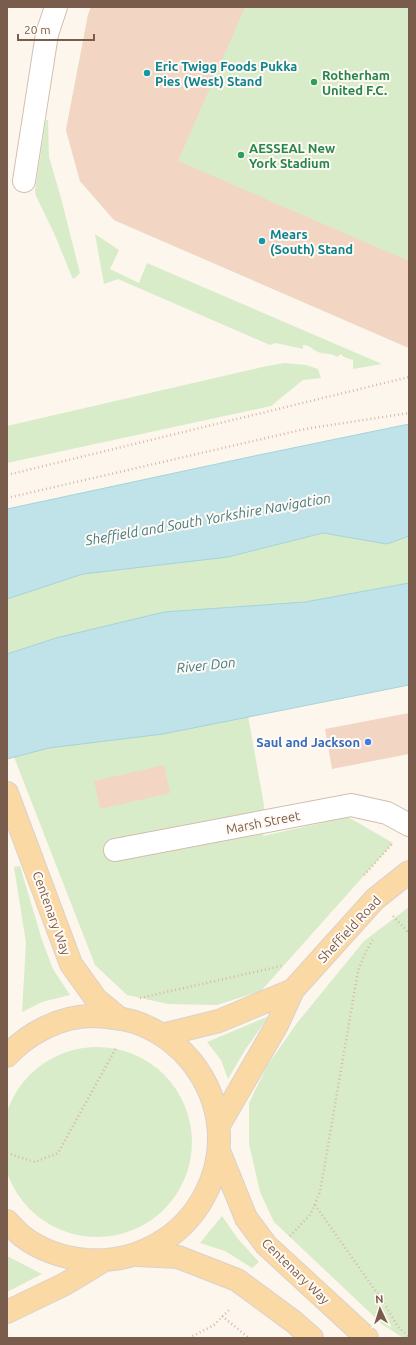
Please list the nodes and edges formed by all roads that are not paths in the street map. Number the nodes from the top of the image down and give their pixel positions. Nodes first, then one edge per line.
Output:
1 (56, 7) edge
2 (24, 181) dead end
3 (7, 793) edge
4 (409, 825) edge
5 (115, 850) dead end
6 (409, 872) edge
7 (293, 990) junction
8 (119, 1018) junction
9 (162, 1035) junction
10 (7, 1056) edge
11 (219, 1125) junction
12 (219, 1151) junction
13 (7, 1221) edge
14 (134, 1255) junction
15 (103, 1261) junction
16 (7, 1312) edge
17 (312, 1338) edge
18 (367, 1338) edge

1 - 2 street
3 - 8 main road, Centenary Way
4 - 5 street, Marsh Street
6 - 7 main road, Sheffield Road
7 - 9 main road, Sheffield Road
7 - 11 main road, Sheffield Road
8 - 9 main road
8 - 10 main road
9 - 11 main road
11 - 12 main road
12 - 14 main road
12 - 18 main road, Centenary Way
13 - 15 main road
14 - 15 main road
14 - 17 main road
15 - 16 main road

